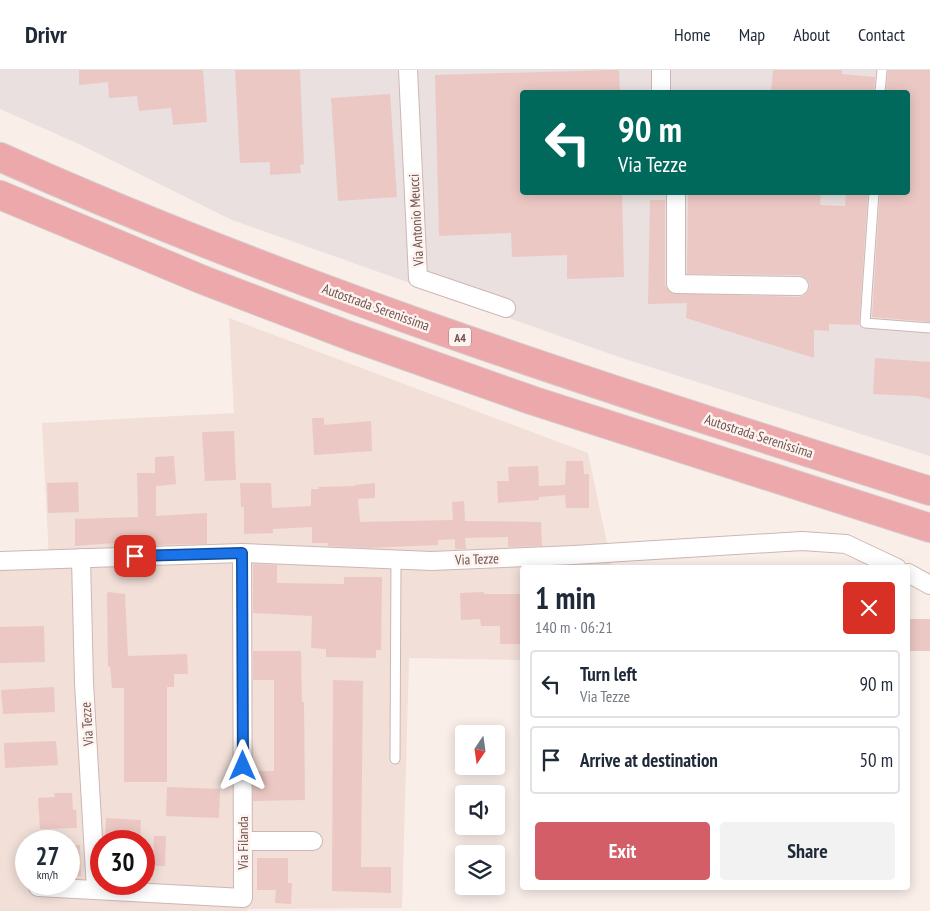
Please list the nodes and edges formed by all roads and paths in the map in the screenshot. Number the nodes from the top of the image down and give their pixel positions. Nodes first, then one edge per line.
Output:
1 (408, 70) edge
2 (661, 70) edge
3 (882, 70) edge
4 (661, 90) edge
5 (880, 90) edge
6 (0, 157) edge
7 (0, 195) edge
8 (676, 195) edge
9 (874, 195) edge
10 (799, 286) dead end
11 (506, 308) dead end
12 (930, 328) edge
13 (930, 491) edge
14 (930, 528) edge
15 (242, 553) junction
16 (81, 558) junction
17 (396, 559) junction
18 (0, 561) edge
19 (891, 565) edge
20 (910, 574) edge
21 (930, 585) edge
22 (394, 759) dead end
23 (93, 830) edge
24 (313, 841) dead end
25 (243, 842) junction
26 (155, 893) edge

1 - 11 street, Via Antonio Meucci
2 - 4 street
3 - 5 lane
6 - 13 highway, Autostrada Serenissima / A4
7 - 14 highway
8 - 10 street
9 - 12 lane
15 - 16 street, Via Tezze
15 - 17 street, Via Tezze
15 - 25 street, Via Filanda
16 - 18 street, Via Tezze
16 - 23 street, Via Tezze
17 - 19 street, Via Tezze
17 - 22 lane
20 - 21 street
24 - 25 street
25 - 26 street, Via Filanda

